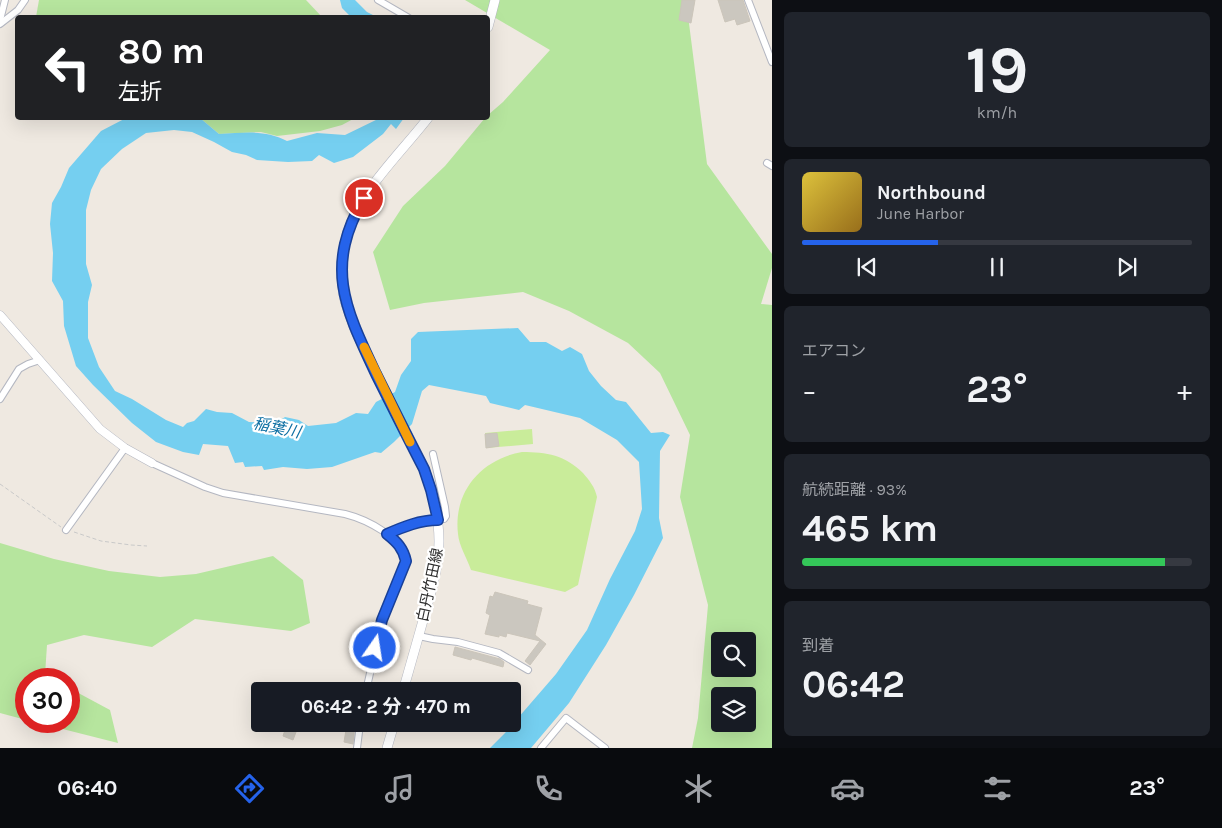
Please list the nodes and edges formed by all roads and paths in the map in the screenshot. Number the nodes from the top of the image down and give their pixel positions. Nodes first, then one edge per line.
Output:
1 (5, 0) edge
2 (25, 0) edge
3 (378, 0) edge
4 (495, 0) edge
5 (748, 0) edge
6 (404, 15) edge
7 (490, 19) edge
8 (0, 20) edge
9 (0, 24) edge
10 (772, 62) edge
11 (426, 120) edge
12 (0, 315) edge
13 (40, 360) junction
14 (0, 399) edge
15 (125, 448) junction
16 (433, 454) dead end
17 (152, 463) joint
18 (0, 484) edge
19 (438, 520) junction
20 (66, 530) junction
21 (387, 534) junction
22 (147, 546) dead end
23 (418, 636) junction
24 (528, 670) dead end
25 (368, 682) edge
26 (405, 682) edge
27 (359, 732) edge
28 (392, 732) edge
29 (357, 748) edge
30 (387, 748) edge
31 (541, 748) edge
32 (604, 748) edge

1 - 8 street
2 - 9 street
3 - 6 street
4 - 7 main road
5 - 10 street
11 - 19 main road, 白丹竹田線
12 - 13 street
13 - 14 street
13 - 15 street
15 - 17 street
15 - 20 street
16 - 19 street
17 - 21 street
18 - 20 path
19 - 21 street
19 - 23 main road, 白丹竹田線
20 - 22 path
21 - 25 street
23 - 24 street
23 - 26 main road, 白丹竹田線
27 - 29 street
28 - 30 main road
31 - 32 street

